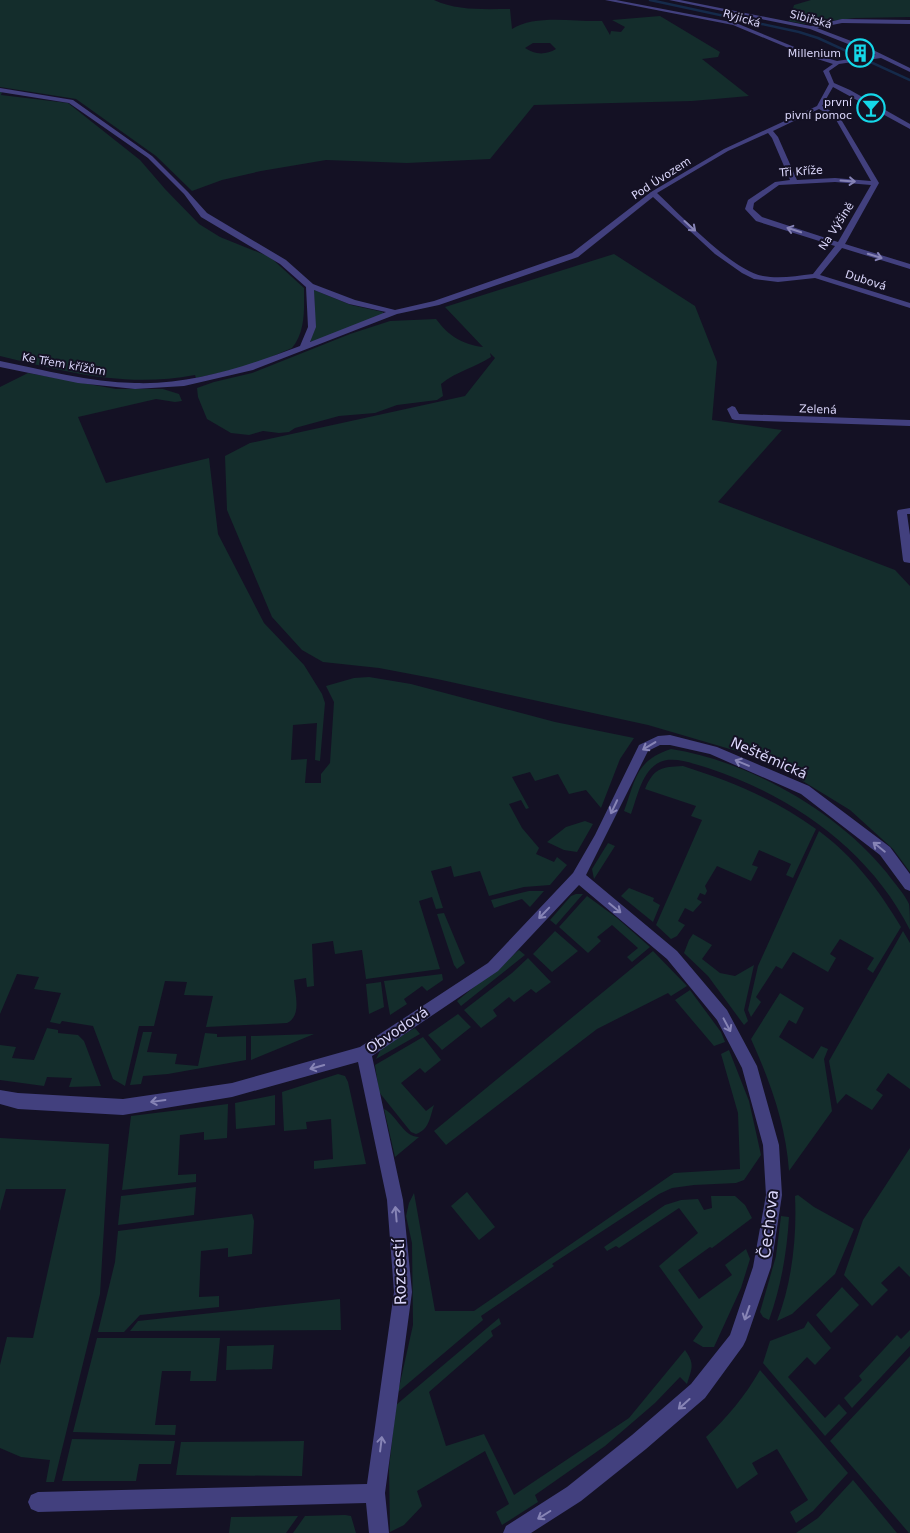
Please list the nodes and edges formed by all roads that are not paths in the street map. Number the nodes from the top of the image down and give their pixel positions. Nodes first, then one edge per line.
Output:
1 (608, 0) edge
2 (672, 0) edge
3 (910, 22) edge
4 (811, 28) junction
5 (883, 56) junction
6 (837, 62) junction
7 (910, 70) edge
8 (832, 84) junction
9 (0, 90) edge
10 (819, 107) junction
11 (910, 127) edge
12 (769, 130) junction
13 (794, 181) junction
14 (876, 183) junction
15 (653, 193) junction
16 (840, 245) junction
17 (910, 267) edge
18 (815, 276) junction
19 (310, 286) junction
20 (910, 306) edge
21 (395, 312) junction
22 (304, 347) junction
23 (0, 364) edge
24 (732, 409) dead end
25 (910, 423) edge
26 (910, 511) edge
27 (910, 560) edge
28 (670, 740) joint
29 (578, 878) junction
30 (910, 885) edge
31 (364, 1053) junction
32 (0, 1097) edge
33 (375, 1492) junction
34 (38, 1502) dead end
35 (379, 1533) edge
36 (513, 1533) edge

1 - 6 street, Ryjická
2 - 4 street, Sibiřská
3 - 4 street
4 - 5 street, Sibiřská
5 - 6 street
5 - 7 street, Sibiřská
6 - 8 street
8 - 10 street
8 - 11 street
9 - 19 street
10 - 12 street, Pod Úvozem
10 - 14 street
12 - 13 street
12 - 15 street, Pod Úvozem
13 -> 14 street, Tři Kříže
16 -> 13 street, Tři Kříže
14 - 16 street, Na Výšině
15 -> 18 street
15 - 21 street, Pod Úvozem
16 -> 17 street, Dubová
16 - 18 street, Na Výšině
18 - 20 street, Dubová
19 - 21 street
19 - 22 street
21 - 22 street, Pod Úvozem
22 - 23 street, Ke Třem křížům
24 - 25 street, Zelená
26 - 27 street
28 -> 29 street, Obvodová
30 -> 28 street, Neštěmická
29 -> 31 street, Obvodová
29 -> 36 street, Čechova
31 -> 32 street, Obvodová
33 -> 31 street, Rozcestí
33 - 34 street
33 - 35 street, Rozcestí

